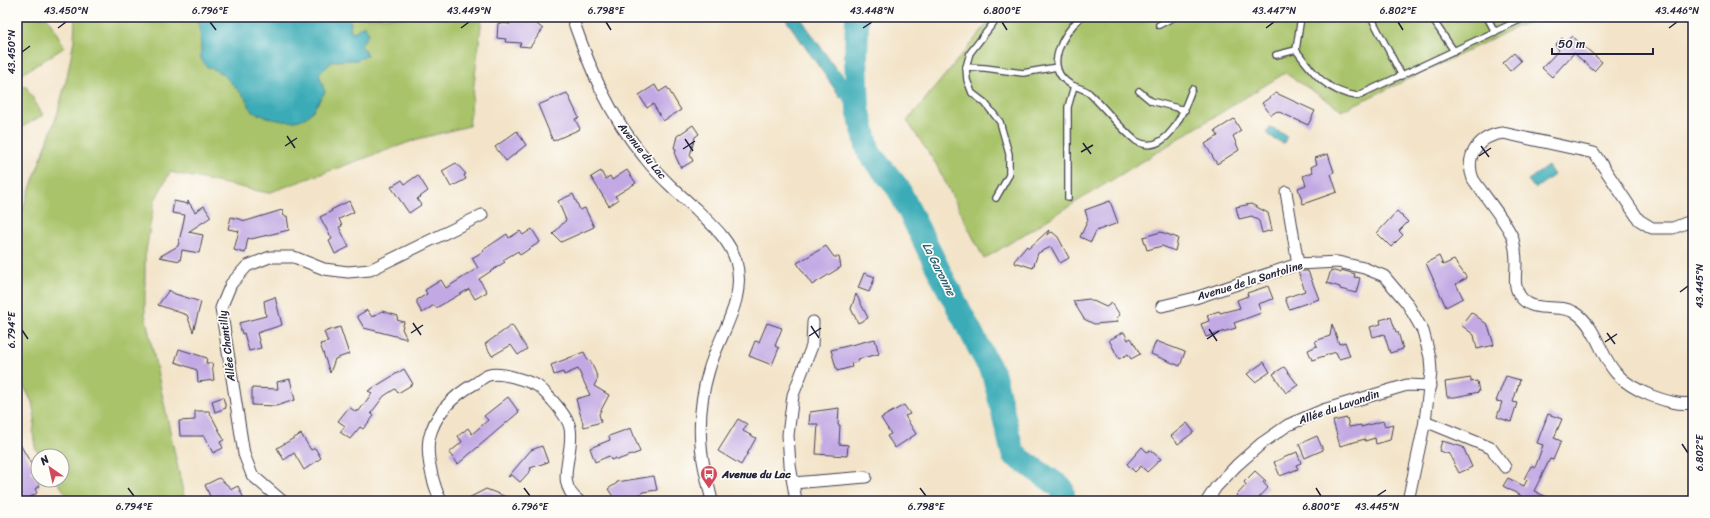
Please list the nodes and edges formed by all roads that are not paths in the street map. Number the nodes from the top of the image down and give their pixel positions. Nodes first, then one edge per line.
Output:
1 (572, 17) edge
2 (998, 17) edge
3 (1081, 17) edge
4 (1174, 17) edge
5 (1301, 17) edge
6 (1371, 17) edge
7 (1431, 17) edge
8 (1487, 17) edge
9 (1526, 17) edge
10 (1159, 25) dead end
11 (1495, 32) junction
12 (1296, 50) junction
13 (1454, 51) junction
14 (1276, 55) dead end
15 (966, 67) junction
16 (1057, 67) junction
17 (1402, 76) junction
18 (1074, 86) junction
19 (1192, 89) dead end
20 (1139, 91) dead end
21 (1185, 110) junction
22 (1286, 192) dead end
23 (996, 198) dead end
24 (1068, 198) dead end
25 (482, 215) dead end
26 (1693, 222) edge
27 (1298, 264) junction
28 (1162, 306) dead end
29 (812, 322) dead end
30 (1430, 386) junction
31 (1693, 403) edge
32 (1425, 421) junction
33 (1506, 467) dead end
34 (866, 477) dead end
35 (793, 483) junction
36 (282, 501) edge
37 (441, 501) edge
38 (579, 501) edge
39 (712, 501) edge
40 (796, 501) edge
41 (1207, 501) edge
42 (1408, 501) edge

1 - 39 street, Avenue du Lac
2 - 15 lane
3 - 16 lane
4 - 10 lane
5 - 12 lane
6 - 17 lane
7 - 13 lane
8 - 11 lane
9 - 11 lane
11 - 13 lane
12 - 14 lane
12 - 17 lane
13 - 17 lane
15 - 16 lane
15 - 23 lane
16 - 18 lane
18 - 21 lane
18 - 24 lane
19 - 21 lane
20 - 21 lane
22 - 27 street
25 - 36 street, Allée Chantilly
26 - 31 street
27 - 28 street, Avenue de la Santoline
27 - 30 street, Avenue de la Santoline
29 - 35 street
30 - 32 street, Avenue de la Santoline
30 - 41 street, Allée du Lavandin
32 - 33 street
32 - 42 street, Avenue de la Santoline
34 - 35 street
35 - 40 street
37 - 38 street

